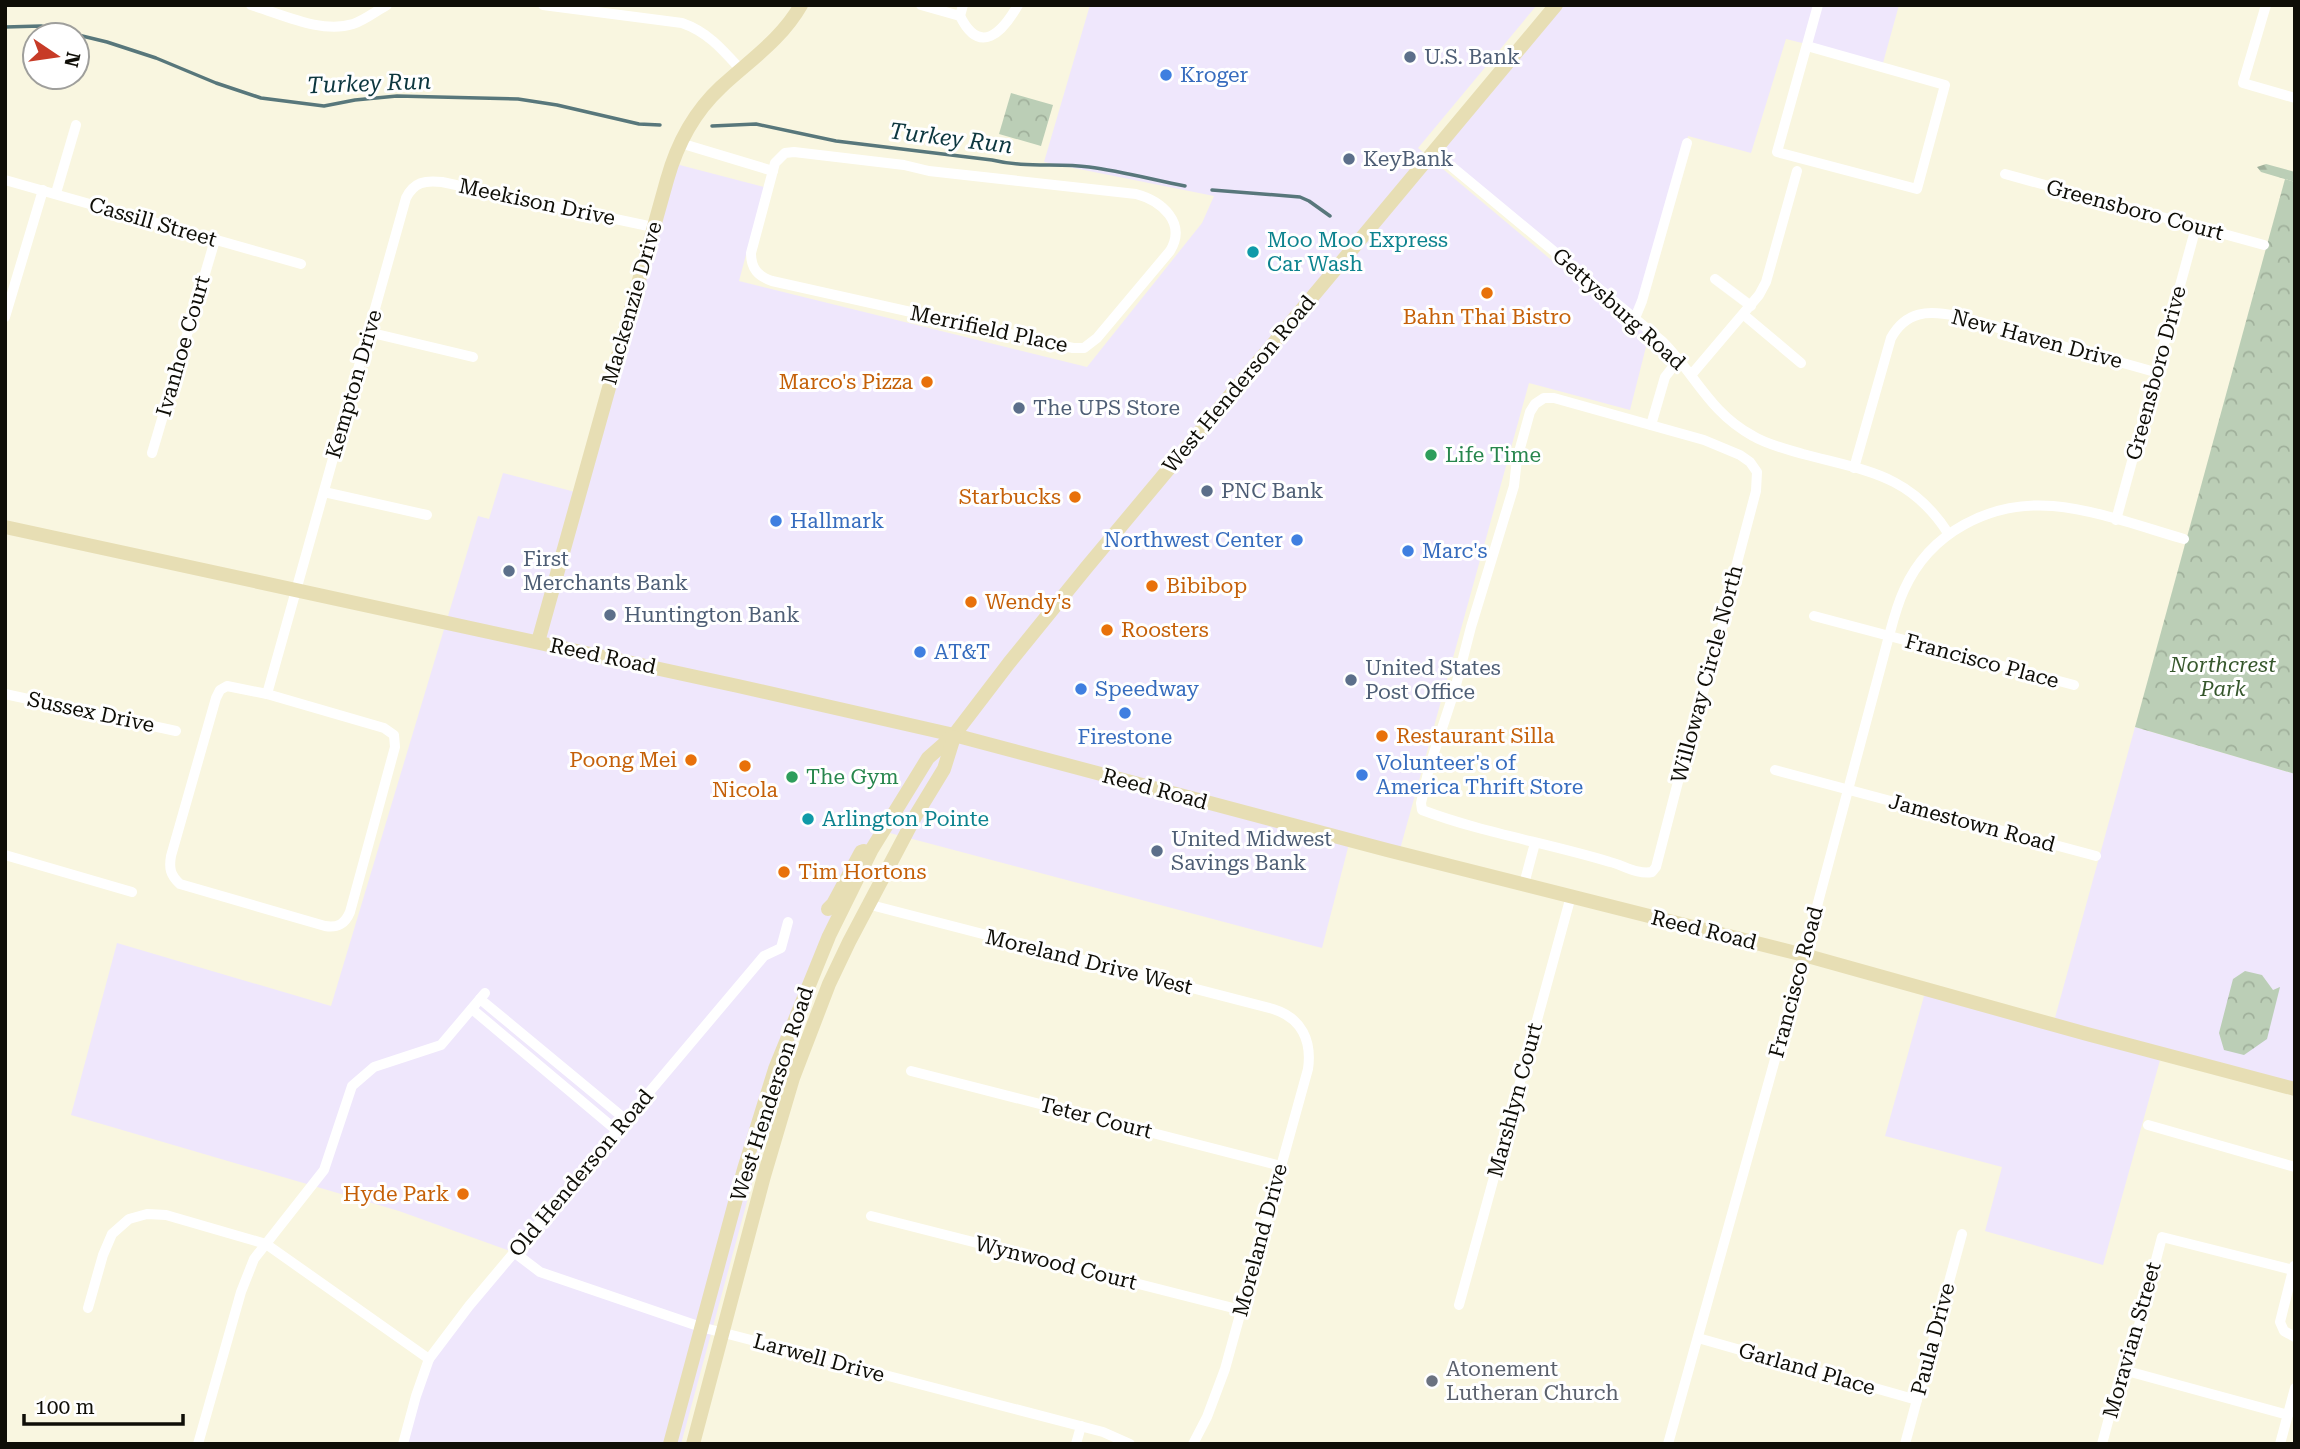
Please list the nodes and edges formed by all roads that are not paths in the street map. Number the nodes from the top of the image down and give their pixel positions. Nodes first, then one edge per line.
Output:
1 (251, 5) edge
2 (387, 5) edge
3 (543, 5) edge
4 (801, 5) edge
5 (921, 5) edge
6 (1018, 5) edge
7 (1556, 5) edge
8 (1818, 5) edge
9 (2266, 5) edge
10 (286, 10) edge
11 (628, 10) edge
12 (961, 10) edge
13 (1807, 46) junction
14 (741, 70) junction
15 (2295, 98) edge
16 (76, 125) dead end
17 (680, 143) junction
18 (1687, 143) dead end
19 (1433, 151) junction
20 (773, 171) junction
21 (1797, 172) dead end
22 (2005, 174) dead end
23 (5, 180) edge
24 (419, 182) joint
25 (43, 190) junction
26 (56, 193) junction
27 (653, 227) junction
28 (2196, 227) junction
29 (215, 240) junction
30 (2264, 245) dead end
31 (301, 264) dead end
32 (1716, 279) dead end
33 (1751, 306) junction
34 (1744, 315) junction
35 (5, 317) edge
36 (1635, 318) junction
37 (368, 332) junction
38 (473, 357) dead end
39 (1679, 359) junction
40 (1801, 363) dead end
41 (2155, 372) junction
42 (1692, 374) junction
43 (1651, 425) junction
44 (152, 453) dead end
45 (1854, 468) junction
46 (324, 492) junction
47 (427, 515) dead end
48 (2116, 520) junction
49 (5, 527) edge
50 (1948, 533) junction
51 (2184, 539) dead end
52 (296, 590) junction
53 (1814, 616) dead end
54 (1889, 636) junction
55 (538, 642) junction
56 (2074, 685) dead end
57 (5, 694) edge
58 (267, 694) junction
59 (176, 731) dead end
60 (954, 735) junction
61 (1774, 769) dead end
62 (1848, 790) junction
63 (1535, 843) junction
64 (873, 849) junction
65 (5, 855) edge
66 (2096, 856) dead end
67 (1524, 884) junction
68 (132, 892) dead end
69 (1571, 896) junction
70 (867, 904) junction
71 (828, 909) dead end
72 (788, 922) dead end
73 (1804, 955) junction
74 (472, 1009) junction
75 (1304, 1032) joint
76 (911, 1071) dead end
77 (2295, 1089) edge
78 (625, 1119) junction
79 (2148, 1125) dead end
80 (616, 1130) junction
81 (1280, 1166) junction
82 (2295, 1167) edge
83 (871, 1216) dead end
84 (1962, 1234) dead end
85 (266, 1244) junction
86 (515, 1253) junction
87 (2294, 1268) edge
88 (1459, 1305) dead end
89 (88, 1308) dead end
90 (1241, 1310) junction
91 (701, 1327) junction
92 (722, 1333) junction
93 (2293, 1337) edge
94 (1698, 1338) junction
95 (429, 1359) junction
96 (2127, 1371) junction
97 (2295, 1388) edge
98 (1917, 1400) junction
99 (2288, 1415) junction
100 (1081, 1426) junction
101 (198, 1444) edge
102 (403, 1444) edge
103 (670, 1444) edge
104 (693, 1444) edge
105 (1076, 1444) edge
106 (1130, 1444) edge
107 (1193, 1444) edge
108 (1668, 1444) edge
109 (1905, 1444) edge
110 (2102, 1444) edge
111 (2280, 1444) edge

1 - 10 street
2 - 10 street
3 - 11 street
4 - 14 main road, Mackenzie Drive
5 - 12 street
6 - 12 street
7 - 19 main road, West Henderson Road
8 - 13 street
9 - 15 street
11 - 14 street
13 - 13 street
14 - 17 main road, Mackenzie Drive
16 - 26 street
17 - 20 street
17 - 27 main road, Mackenzie Drive
18 - 36 street
19 - 36 street, Gettysburg Road
19 - 60 main road, West Henderson Road
20 - 20 street, Merrifield Place
21 - 33 street
22 - 28 street, Greensboro Court
23 - 25 street, Cassill Street
24 - 27 street, Meekison Drive
24 - 37 street, Kempton Drive
25 - 26 street, Cassill Street
25 - 35 street
26 - 29 street, Cassill Street
27 - 55 main road, Mackenzie Drive
28 - 30 street, Greensboro Court
28 - 41 street, Greensboro Drive
29 - 31 street, Cassill Street
29 - 44 street, Ivanhoe Court
32 - 33 street
33 - 34 street
34 - 40 street
34 - 42 street
36 - 39 street, Gettysburg Road
37 - 38 street
37 - 46 street, Kempton Drive
39 - 42 street, Gettysburg Road
39 - 43 street
41 - 45 street, New Haven Drive
41 - 48 street, Greensboro Drive
42 - 45 street, Gettysburg Road
43 - 63 street, Willoway Circle North
43 - 63 street
45 - 50 street, Gettysburg Road
46 - 47 street
46 - 52 street, Kempton Drive
48 - 50 street
48 - 51 street
49 - 52 main road, Reed Road
50 - 54 street, Francisco Road
52 - 55 main road, Reed Road
52 - 58 street, Kempton Drive
53 - 54 street, Francisco Place
54 - 56 street, Francisco Place
54 - 62 street, Francisco Road
55 - 60 main road, Reed Road
57 - 59 street, Sussex Drive
58 - 58 street
60 - 64 main road, West Henderson Road
60 - 67 main road, Reed Road
60 - 70 main road, West Henderson Road
61 - 62 street, Jamestown Road
62 - 66 street, Jamestown Road
62 - 73 street, Francisco Road
63 - 67 street
64 - 71 main road
64 - 91 main road, West Henderson Road
65 - 68 street
67 - 69 main road, Reed Road
69 - 73 main road, Reed Road
69 - 88 street, Marshlyn Court
70 - 75 street, Moreland Drive West
70 - 92 main road, West Henderson Road
72 - 78 street, Old Henderson Road
73 - 77 main road, Reed Road
73 - 94 street, Francisco Road
74 - 78 street
74 - 80 street
74 - 85 street
75 - 81 street, Moreland Drive
76 - 81 street, Teter Court
78 - 80 street, Old Henderson Road
79 - 82 street
80 - 86 street, Old Henderson Road
81 - 90 street, Moreland Drive
83 - 90 street, Wynwood Court
84 - 98 street, Paula Drive
85 - 89 street
85 - 95 street
85 - 101 street
86 - 91 street, Larwell Drive
86 - 95 street, Old Henderson Road
87 - 93 street
87 - 96 street, Moravian Street
90 - 107 street, Moreland Drive
91 - 92 street, Larwell Drive
91 - 103 main road, West Henderson Road
92 - 100 street, Larwell Drive
92 - 104 main road, West Henderson Road
94 - 98 street, Garland Place
94 - 108 street, Francisco Road
95 - 102 street, Old Henderson Road
96 - 99 street
96 - 110 street, Moravian Street
97 - 99 street
98 - 109 street, Paula Drive
99 - 111 street
100 - 105 street
100 - 106 street, Larwell Drive

